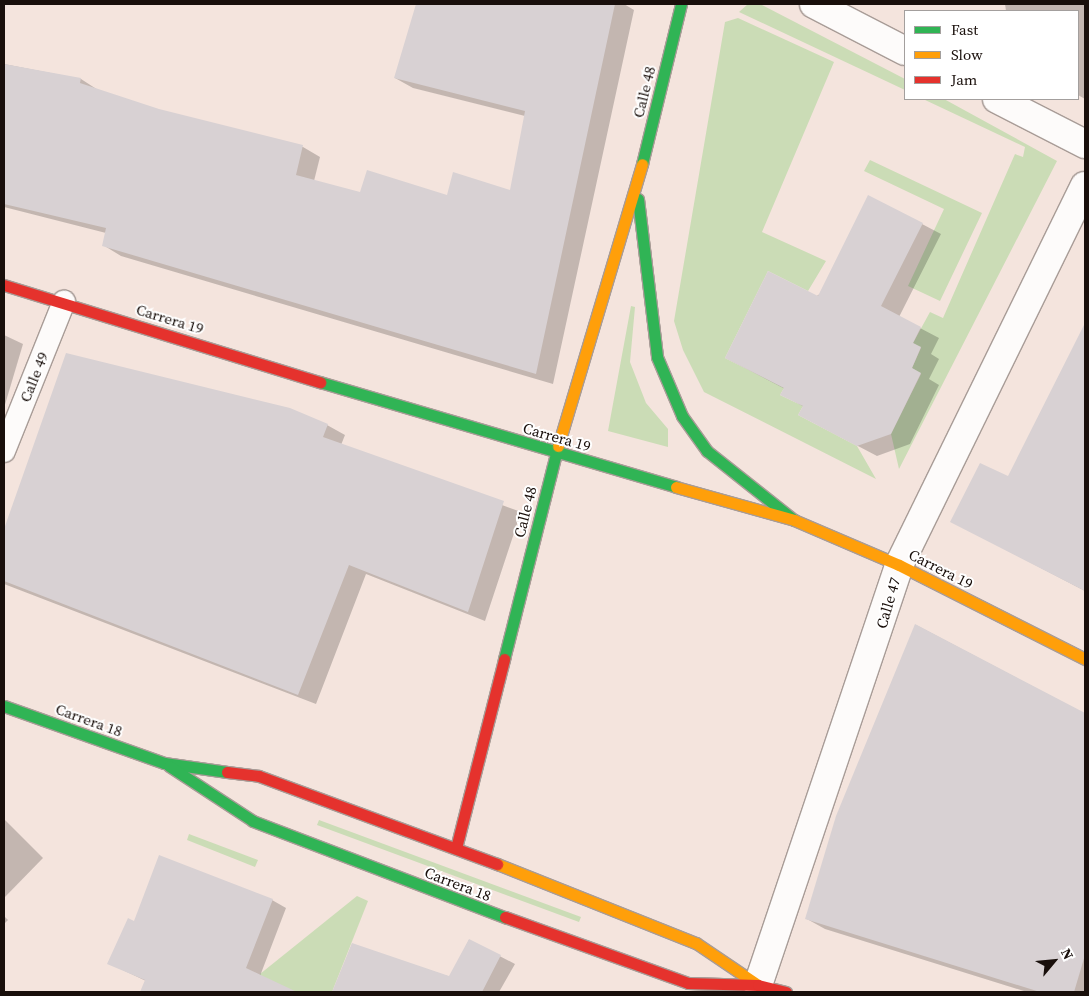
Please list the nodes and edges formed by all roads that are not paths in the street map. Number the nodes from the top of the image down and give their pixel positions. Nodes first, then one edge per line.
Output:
1 (681, 4) edge
2 (814, 4) edge
3 (904, 50) edge
4 (999, 100) edge
5 (1085, 144) edge
6 (1085, 186) edge
7 (636, 187) junction
8 (4, 285) edge
9 (64, 302) junction
10 (4, 451) edge
11 (556, 454) junction
12 (794, 520) junction
13 (899, 565) junction
14 (1084, 654) edge
15 (4, 706) edge
16 (164, 763) junction
17 (456, 848) junction
18 (758, 984) junction
19 (786, 992) edge

1 - 7 main road, Calle 48
2 - 3 street
4 - 5 street
6 - 13 street, Calle 47
7 - 11 main road, Calle 48
7 - 12 main road, Calle 48
8 - 9 main road, Carrera 19
9 - 10 lane, Calle 49
9 - 11 main road, Carrera 19
11 - 12 main road, Carrera 19
11 - 17 main road, Calle 48
12 - 13 main road, Carrera 19
13 - 14 main road, Carrera 19
13 - 18 street, Calle 47
15 - 16 main road, Carrera 18
16 - 17 main road, Carrera 18
16 - 18 main road, Carrera 18
17 - 18 main road, Carrera 18
18 - 19 main road, Carrera 18

